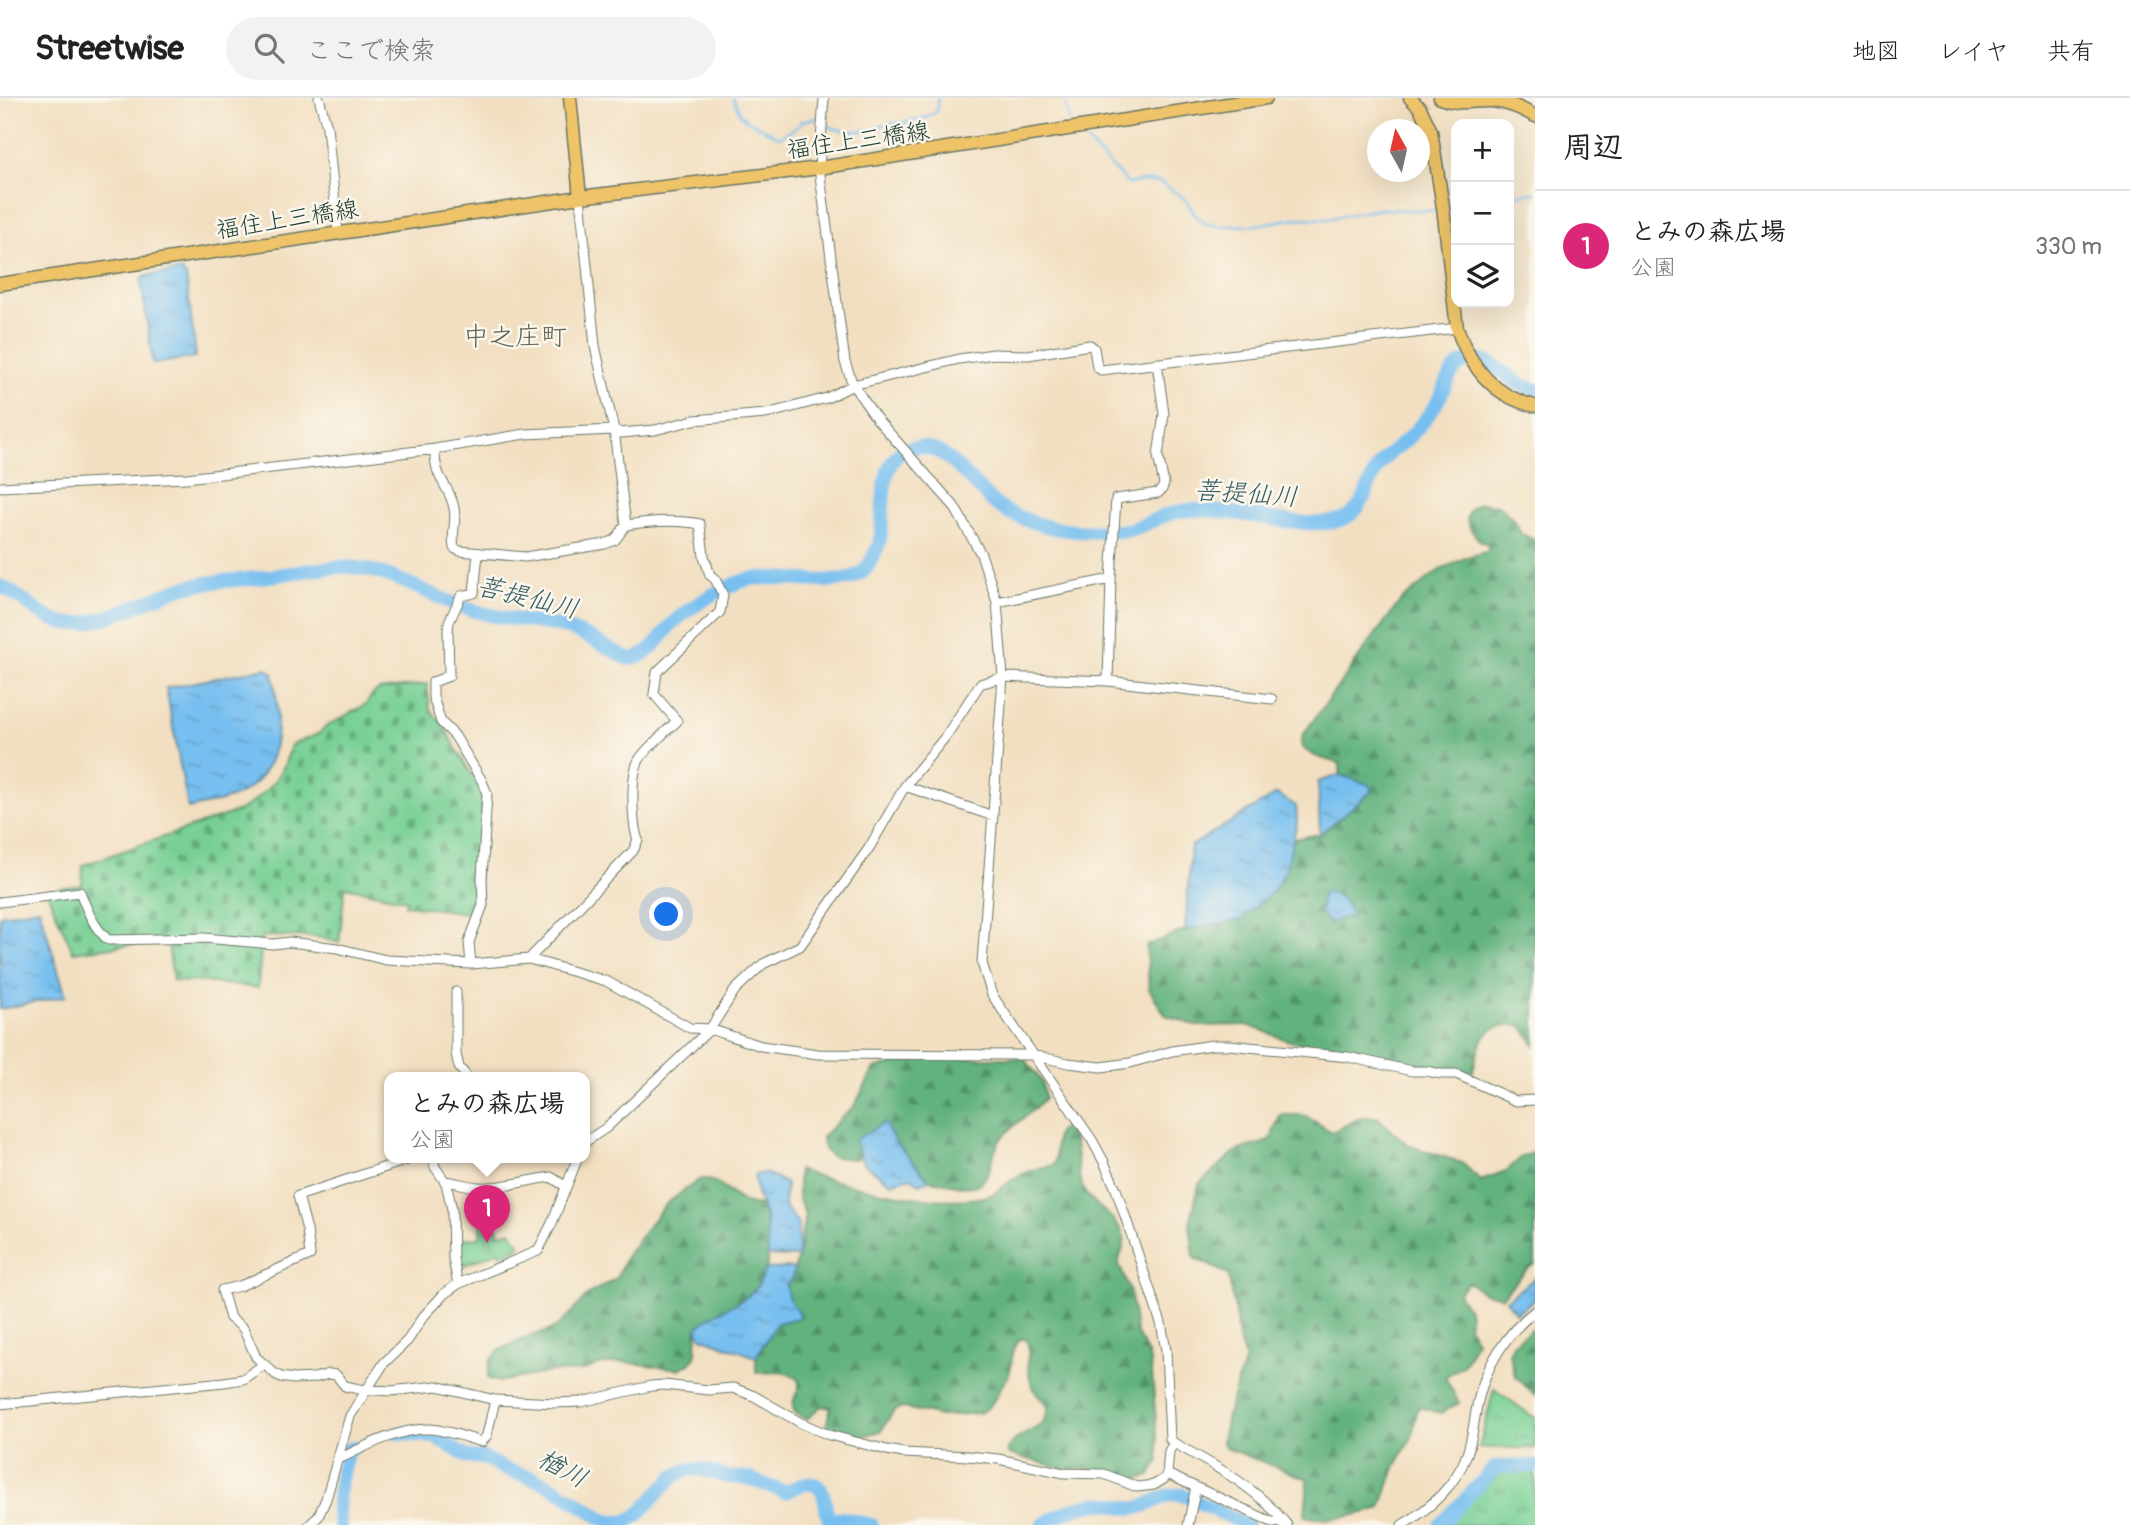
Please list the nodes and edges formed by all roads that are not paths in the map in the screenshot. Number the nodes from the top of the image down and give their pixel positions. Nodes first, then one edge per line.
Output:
1 (319, 98) edge
2 (570, 98) edge
3 (824, 98) edge
4 (1266, 98) edge
5 (1440, 98) edge
6 (1414, 99) edge
7 (1535, 116) edge
8 (819, 168) junction
9 (580, 197) junction
10 (338, 232) junction
11 (0, 284) edge
12 (1457, 328) junction
13 (1157, 363) junction
14 (853, 385) junction
15 (1535, 406) edge
16 (614, 430) junction
17 (435, 449) junction
18 (0, 486) edge
19 (626, 525) junction
20 (478, 554) junction
21 (1111, 579) junction
22 (997, 602) junction
23 (1003, 677) junction
24 (1108, 681) junction
25 (1272, 699) dead end
26 (905, 786) junction
27 (993, 816) junction
28 (0, 902) edge
29 (529, 959) junction
30 (471, 964) junction
31 (456, 992) dead end
32 (710, 1030) junction
33 (1032, 1055) junction
34 (463, 1072) edge
35 (1535, 1100) edge
36 (590, 1139) edge
37 (398, 1163) edge
38 (434, 1163) edge
39 (574, 1163) edge
40 (444, 1181) junction
41 (565, 1186) junction
42 (458, 1284) junction
43 (1535, 1311) edge
44 (263, 1365) junction
45 (368, 1389) junction
46 (495, 1400) junction
47 (0, 1404) edge
48 (1174, 1443) junction
49 (337, 1460) junction
50 (1167, 1474) junction
51 (1196, 1488) junction
52 (1287, 1524) edge
53 (309, 1525) edge
54 (1188, 1525) edge
55 (1402, 1525) edge

1 - 10 street
2 - 9 main road
3 - 8 street
4 - 8 main road, 福住上三橋線
5 - 7 main road
6 - 12 main road
8 - 9 main road, 福住上三橋線
8 - 14 street
9 - 10 main road, 福住上三橋線
9 - 16 street
10 - 11 main road, 福住上三橋線
12 - 13 street
12 - 15 main road
13 - 14 street
13 - 21 street
14 - 16 street
14 - 22 street
16 - 17 street
16 - 19 street
17 - 18 street
17 - 20 street
19 - 20 street
19 - 29 street
20 - 30 street
21 - 22 street
21 - 24 street
22 - 23 street
23 - 24 street
23 - 26 street
23 - 27 street
24 - 25 street
26 - 27 street
26 - 32 street
27 - 33 street
28 - 30 street
29 - 30 street
29 - 32 street
31 - 34 street
32 - 33 street
32 - 36 street
33 - 35 street
33 - 48 street
37 - 44 street
38 - 40 street
39 - 41 street
40 - 41 street
40 - 42 street
41 - 42 street
42 - 45 street
43 - 55 street
44 - 45 street
44 - 47 street
45 - 46 street
45 - 49 street
46 - 49 street
46 - 50 street
48 - 50 street
48 - 52 street
49 - 53 street
50 - 51 street
51 - 52 street
51 - 54 street

